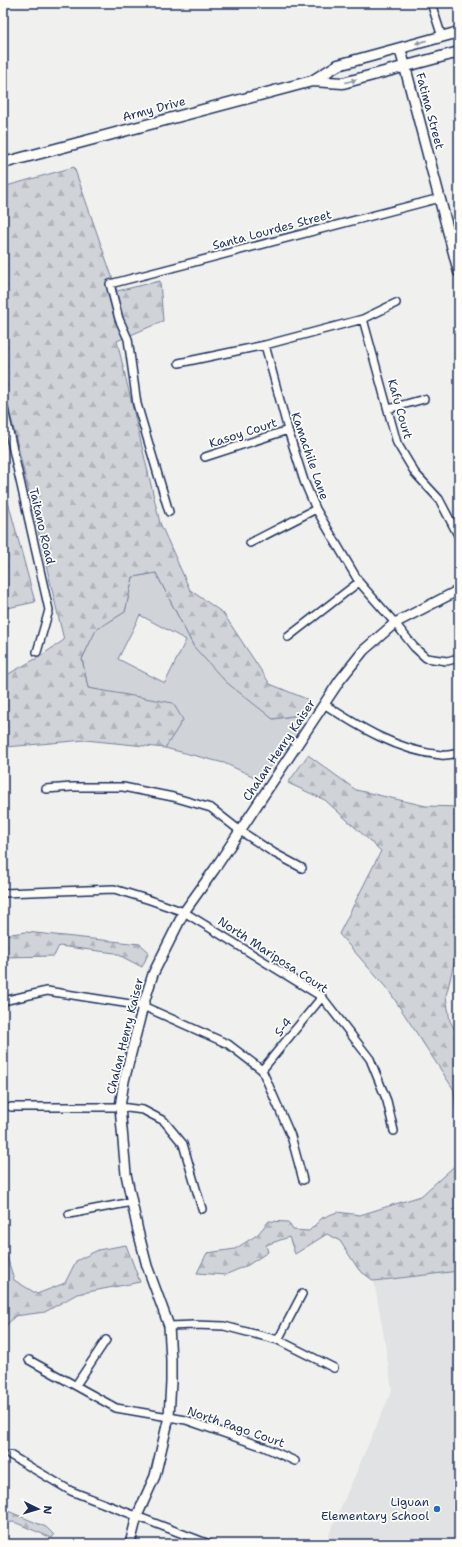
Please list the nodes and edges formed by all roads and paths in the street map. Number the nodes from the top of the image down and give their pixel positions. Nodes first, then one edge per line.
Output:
1 (431, 3) edge
2 (459, 32) edge
3 (442, 37) junction
4 (400, 48) junction
5 (459, 52) edge
6 (405, 67) junction
7 (312, 81) junction
8 (3, 163) edge
9 (440, 198) junction
10 (459, 272) edge
11 (396, 303) dead end
12 (363, 319) junction
13 (265, 345) junction
14 (179, 363) dead end
15 (424, 399) dead end
16 (3, 405) edge
17 (388, 409) junction
18 (288, 430) junction
19 (204, 457) dead end
20 (316, 509) junction
21 (169, 512) dead end
22 (459, 537) edge
23 (250, 543) dead end
24 (359, 582) junction
25 (459, 590) edge
26 (395, 623) junction
27 (288, 637) dead end
28 (37, 652) dead end
29 (459, 658) edge
30 (324, 704) junction
31 (459, 753) edge
32 (46, 789) dead end
33 (239, 830) junction
34 (302, 868) dead end
35 (3, 894) edge
36 (184, 912) junction
37 (322, 997) junction
38 (3, 1001) edge
39 (143, 1006) junction
40 (262, 1070) junction
41 (11, 1107) dead end
42 (120, 1107) junction
43 (394, 1131) dead end
44 (303, 1180) dead end
45 (132, 1202) junction
46 (202, 1208) dead end
47 (69, 1214) dead end
48 (302, 1294) dead end
49 (169, 1326) junction
50 (106, 1340) dead end
51 (278, 1340) junction
52 (29, 1360) dead end
53 (334, 1368) dead end
54 (76, 1385) junction
55 (169, 1417) junction
56 (10, 1455) dead end
57 (295, 1461) dead end
58 (138, 1516) junction
59 (130, 1544) edge
60 (209, 1544) edge

1 - 3 street
2 - 3 main road, Army Drive
3 -> 4 main road, Army Drive
4 - 6 main road, Fatima Street
4 - 7 main road, Army Drive
5 - 6 main road, Army Drive
7 -> 6 main road, Army Drive
6 - 9 main road, Fatima Street
7 - 8 main road, Army Drive
9 - 10 main road, Fatima Street
9 - 21 street, Santa Lourdes Street
11 - 12 street
12 - 13 street
12 - 17 street, Kafu Court
13 - 14 street
13 - 18 street, Kamachile Lane
15 - 17 street
16 - 28 street, Taitano Road
17 - 22 street, Kafu Court
18 - 19 street, Kasoy Court
18 - 20 street, Kamachile Lane
20 - 23 street
20 - 24 street, Kamachile Lane
24 - 26 street, Kamachile Lane
24 - 27 street
25 - 26 street, Chalan Henry Kaiser
26 - 29 street, Kamachile Lane
26 - 30 street, Chalan Henry Kaiser
30 - 31 street
30 - 33 street, Chalan Henry Kaiser
32 - 33 street
33 - 34 street
33 - 36 street, Chalan Henry Kaiser
35 - 36 street, North Mariposa Court
36 - 37 street, North Mariposa Court
36 - 39 street, Chalan Henry Kaiser
37 - 40 street, S-4
37 - 43 street, North Mariposa Court
38 - 39 street
39 - 40 street
39 - 42 street, Chalan Henry Kaiser
40 - 44 street
41 - 42 street
42 - 45 street, Chalan Henry Kaiser
42 - 46 street
45 - 47 street
45 - 49 street, Chalan Henry Kaiser
48 - 51 street
49 - 51 street
49 - 55 street, Chalan Henry Kaiser
50 - 54 street
51 - 53 street
52 - 54 street, North Pago Court
54 - 55 street, North Pago Court
55 - 57 street, North Pago Court
55 - 58 street, Chalan Henry Kaiser
56 - 58 street
58 - 59 street, Chalan Henry Kaiser
58 - 60 street

